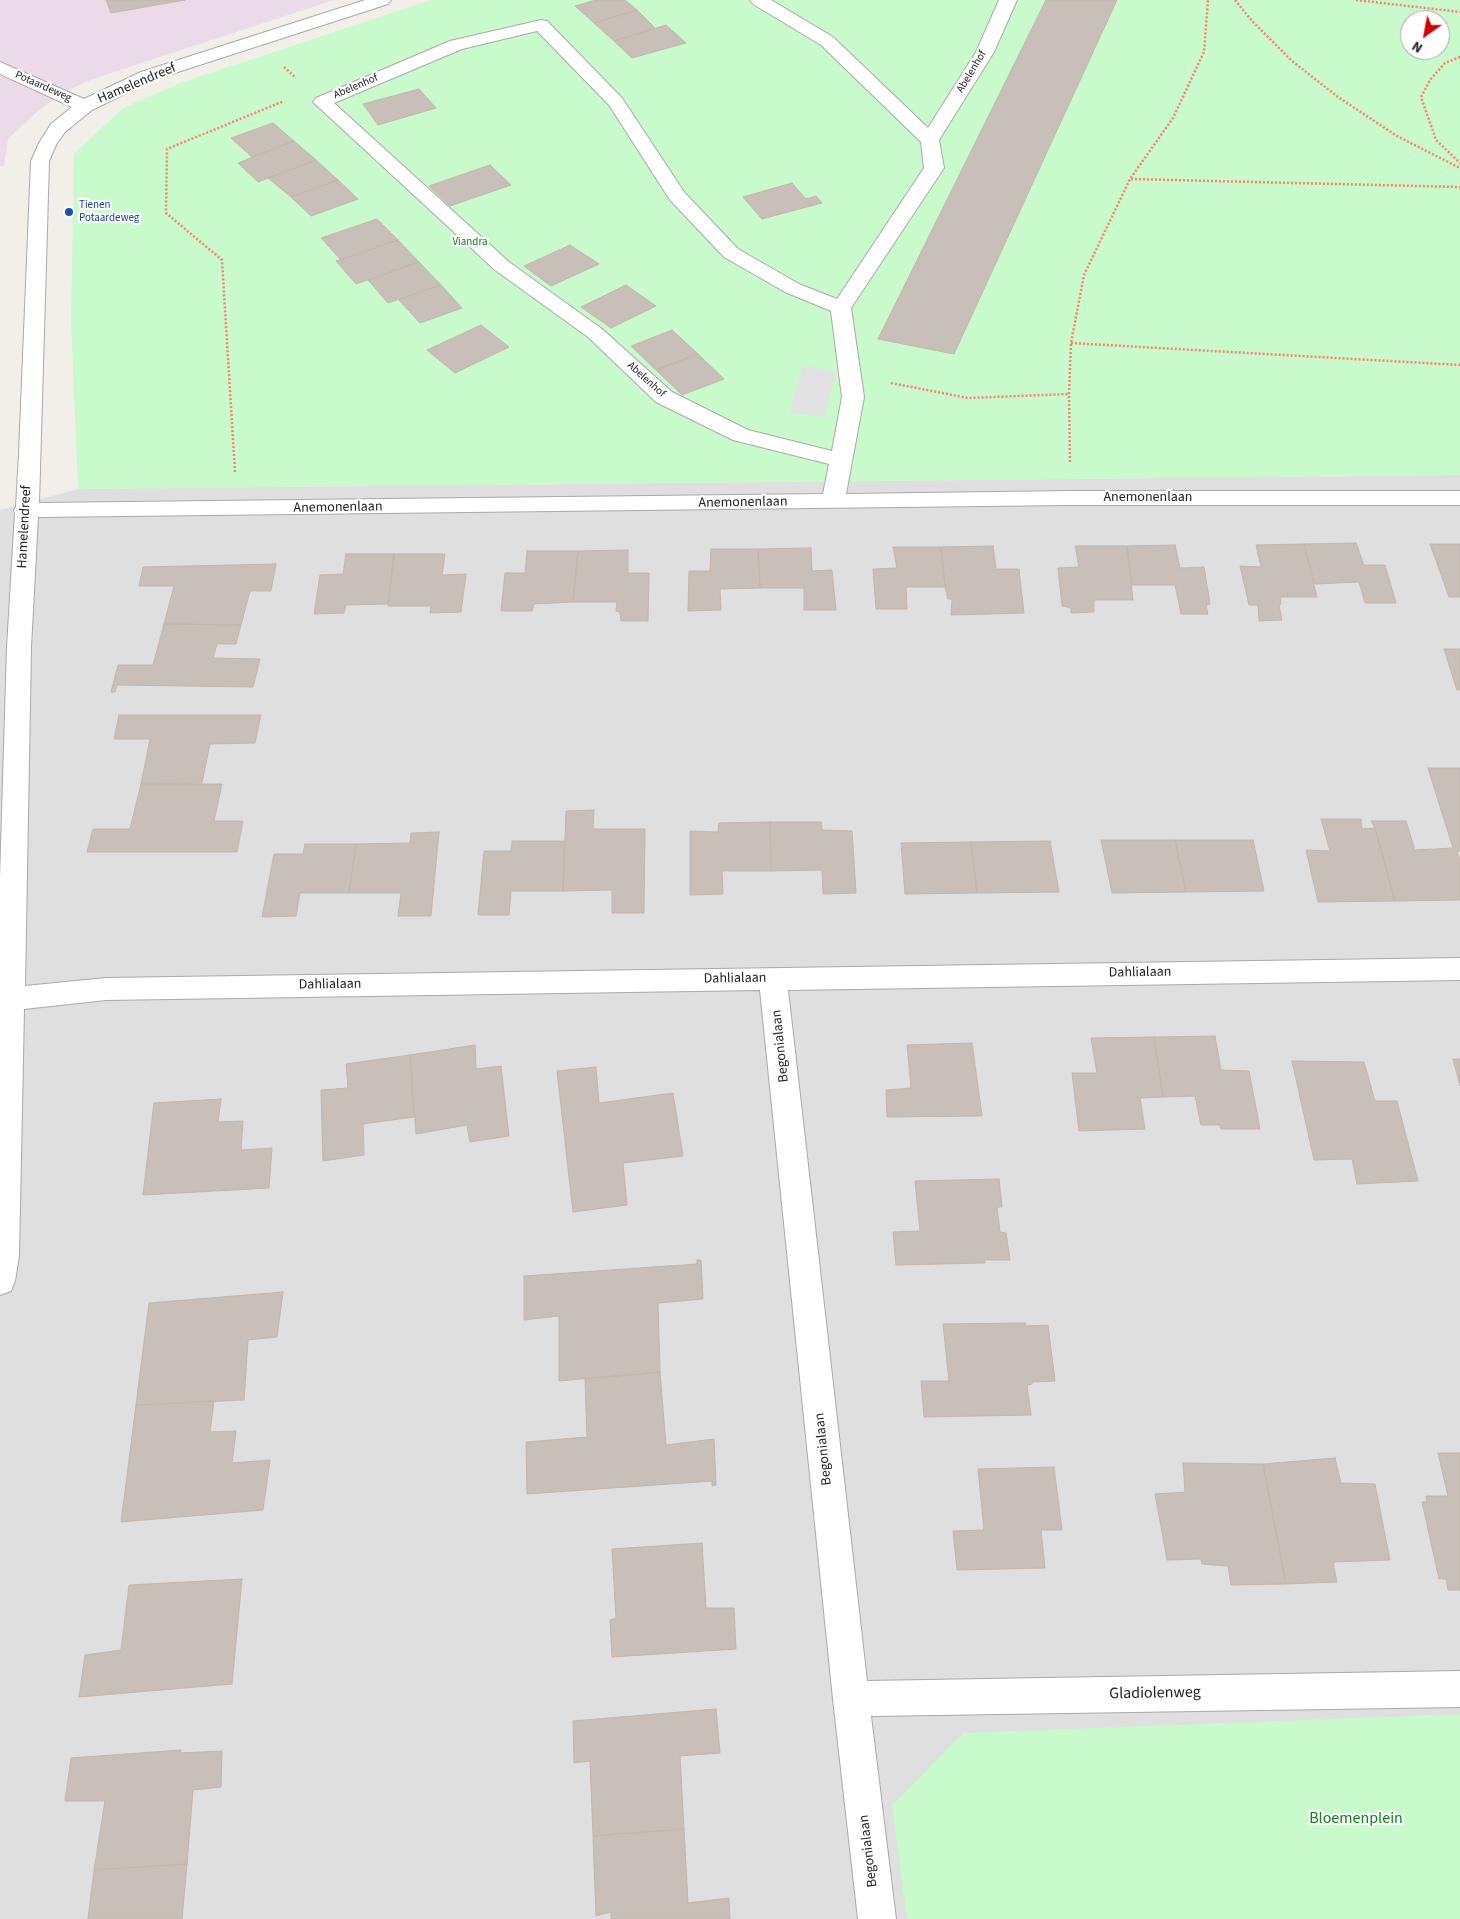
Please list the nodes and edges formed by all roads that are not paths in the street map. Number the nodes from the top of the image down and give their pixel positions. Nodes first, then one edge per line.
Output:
1 (382, 0) edge
2 (759, 0) edge
3 (1008, 0) edge
4 (0, 67) edge
5 (86, 106) junction
6 (930, 140) junction
7 (841, 308) junction
8 (840, 460) junction
9 (1460, 498) edge
10 (833, 502) junction
11 (25, 510) junction
12 (9, 683) edge
13 (1460, 969) edge
14 (773, 978) junction
15 (11, 999) junction
16 (0, 1281) edge
17 (1460, 1689) edge
18 (851, 1699) junction
19 (877, 1919) edge

1 - 5 street, Hamelendreef
2 - 6 street
3 - 6 street, Abelenhof
4 - 5 street, Potaardeweg
5 - 11 street, Hamelendreef
6 - 7 street
7 - 8 street
7 - 8 street, Abelenhof
8 - 10 street
9 - 10 street, Anemonenlaan
10 - 11 street, Anemonenlaan
11 - 12 street, Hamelendreef
12 - 15 street, Hamelendreef
13 - 14 street, Dahlialaan
14 - 15 street, Dahlialaan
14 - 18 street, Begonialaan
15 - 16 street, Hamelendreef
17 - 18 street, Gladiolenweg
18 - 19 street, Begonialaan

